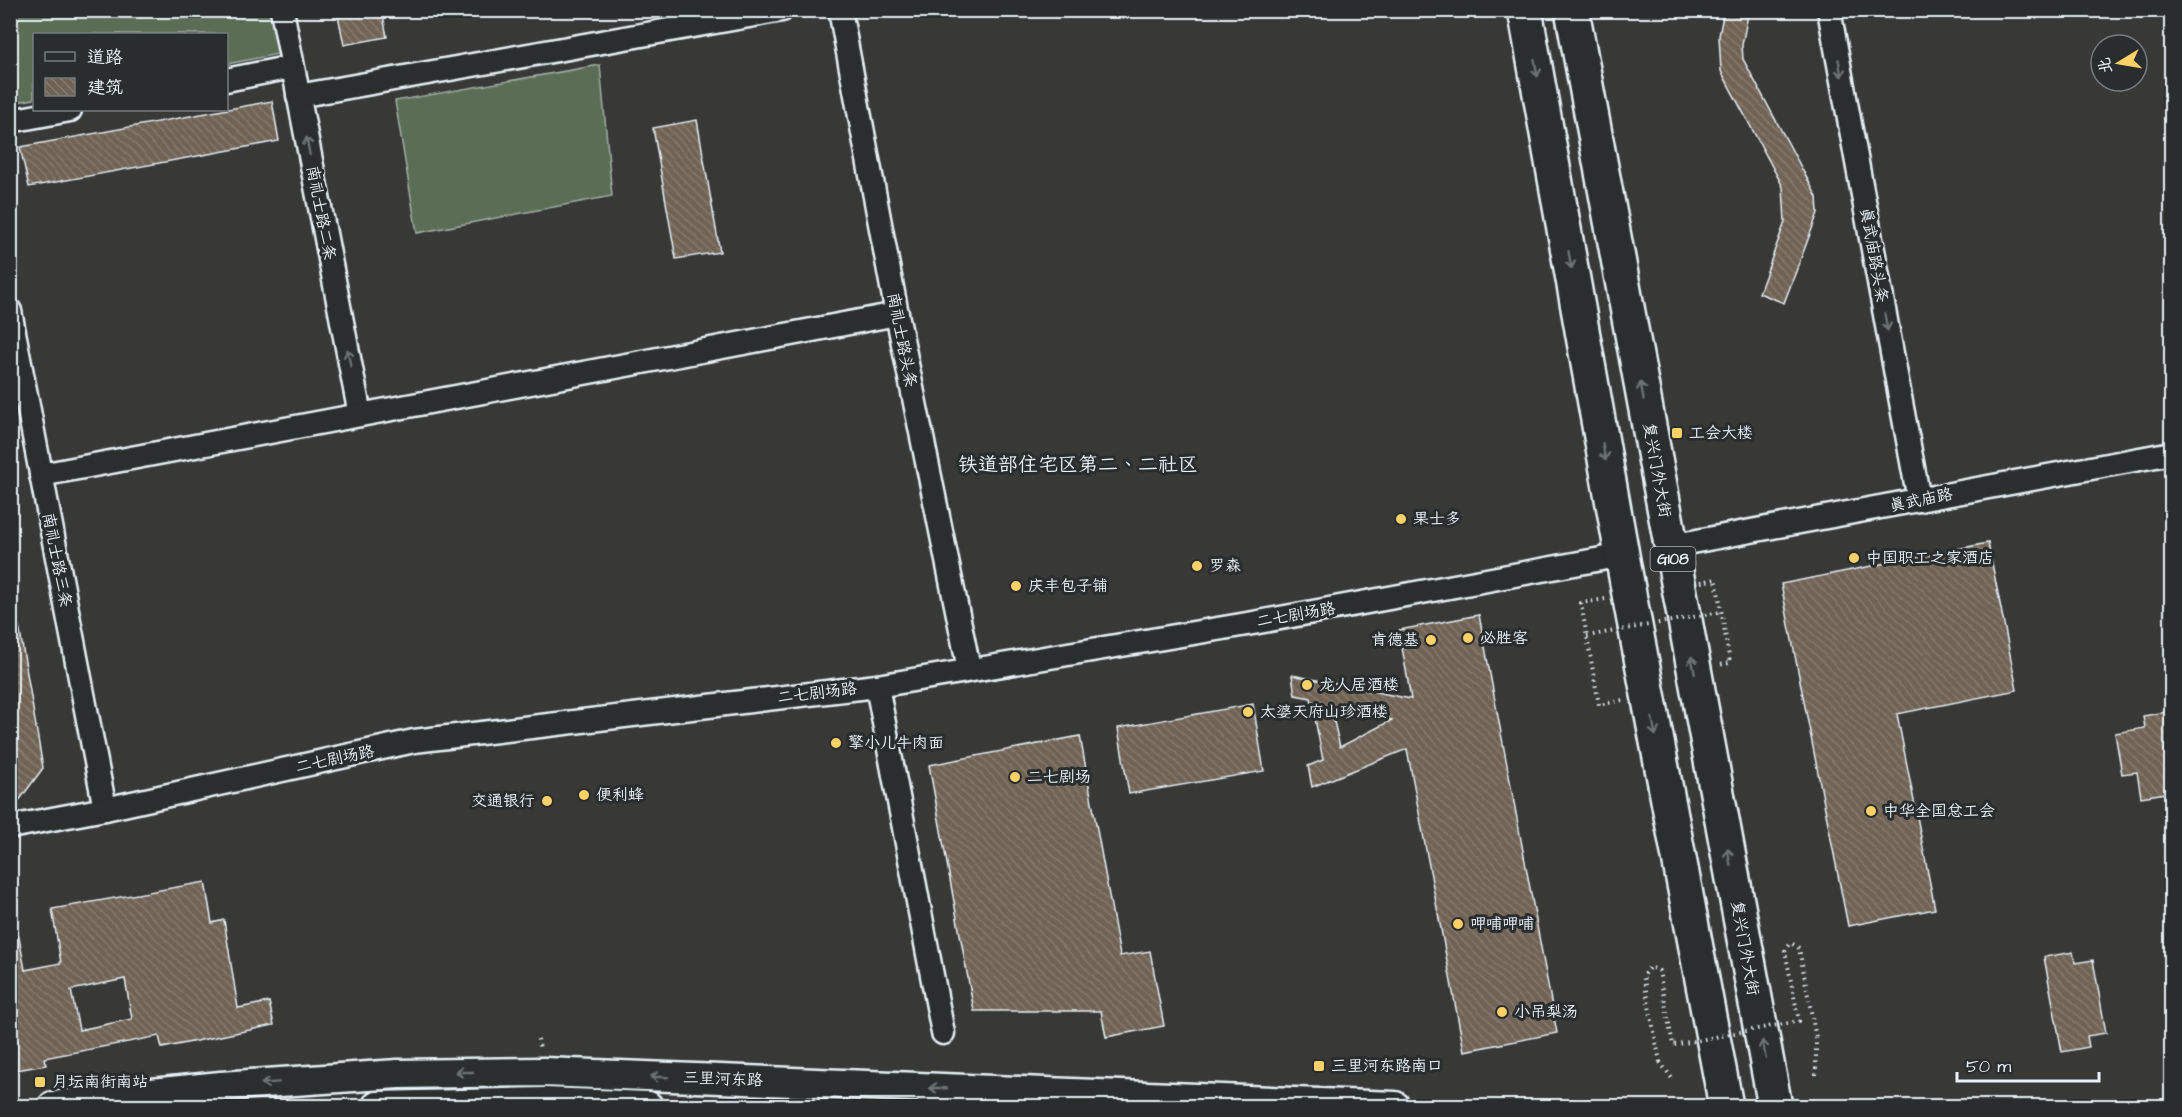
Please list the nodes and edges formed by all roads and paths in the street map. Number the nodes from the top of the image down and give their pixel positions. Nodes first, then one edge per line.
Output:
1 (282, 10) edge
2 (782, 10) edge
3 (840, 10) edge
4 (1525, 10) edge
5 (1572, 10) edge
6 (1829, 10) edge
7 (292, 67) junction
8 (228, 80) edge
9 (298, 96) junction
10 (65, 111) edge
11 (10, 121) edge
12 (10, 311) edge
13 (897, 314) junction
14 (360, 415) junction
15 (2172, 453) edge
16 (41, 475) junction
17 (1919, 500) junction
18 (1671, 546) junction
19 (1623, 555) junction
20 (1716, 579) dead end
21 (1581, 603) dead end
22 (1721, 612) junction
23 (1587, 636) junction
24 (1730, 663) dead end
25 (969, 669) junction
26 (877, 686) junction
27 (1599, 705) dead end
28 (105, 809) junction
29 (10, 826) edge
30 (944, 1033) dead end
31 (1816, 1075) dead end
32 (1674, 1081) dead end
33 (53, 1107) edge
34 (377, 1107) edge
35 (648, 1107) edge
36 (1395, 1107) edge
37 (1726, 1107) edge
38 (1775, 1107) edge

1 - 7 street, 南礼士路二条
2 - 9 street
3 - 13 street, 南礼士路头条
4 -> 19 highway
18 -> 5 highway, 复兴门外大街 / G108
6 -> 17 street, 真武庙路头条
7 - 8 street
7 - 9 street, 南礼士路二条
14 -> 9 street, 南礼士路二条
10 - 11 street
12 - 16 street, 南礼士路三条
13 - 14 street
13 - 25 street, 南礼士路头条
14 - 16 street
15 - 17 street, 真武庙路
16 - 28 street, 南礼士路三条
17 - 18 street, 真武庙路
38 -> 18 highway, 复兴门外大街 / G108
19 - 25 street, 二七剧场路
19 -> 37 highway
20 - 22 path
21 - 23 path
22 - 23 path, bridge
22 - 24 path
23 - 27 path
25 - 26 street, 二七剧场路
26 - 28 street, 二七剧场路
26 - 30 street
28 - 29 street, 二七剧场路
31 - 32 path, bridge
36 -> 33 main road, 三里河东路
34 - 35 main road

